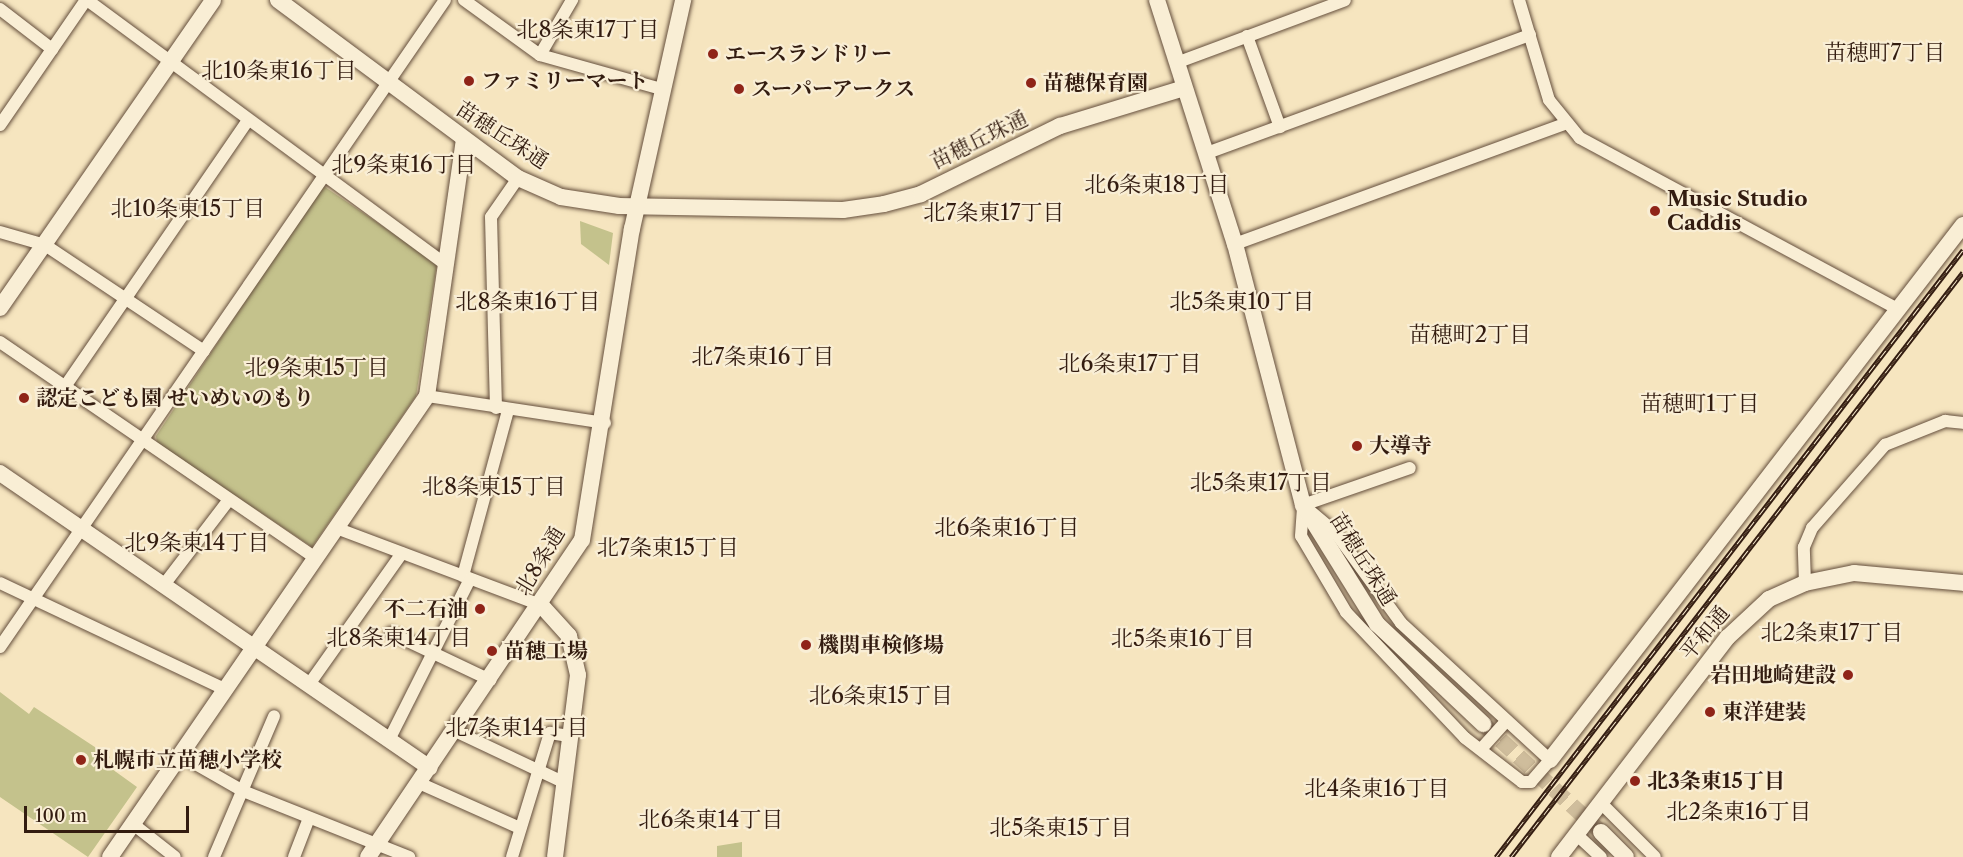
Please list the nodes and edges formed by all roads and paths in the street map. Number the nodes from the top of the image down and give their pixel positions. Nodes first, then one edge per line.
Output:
1 (87, 0) edge
2 (213, 0) edge
3 (278, 0) edge
4 (445, 0) edge
5 (464, 0) edge
6 (572, 0) edge
7 (683, 0) edge
8 (1157, 0) edge
9 (1345, 0) edge
10 (1519, 0) edge
11 (0, 9) edge
12 (1530, 35) junction
13 (1247, 36) junction
14 (52, 49) junction
15 (540, 55) junction
16 (172, 61) junction
17 (1176, 63) junction
18 (388, 83) junction
19 (1185, 88) junction
20 (661, 89) junction
21 (248, 120) junction
22 (1565, 124) junction
23 (0, 125) edge
24 (1280, 127) junction
25 (464, 140) junction
26 (1207, 153) junction
27 (325, 175) junction
28 (518, 178) junction
29 (639, 205) junction
30 (1963, 225) edge
31 (0, 232) edge
32 (1235, 244) junction
33 (45, 245) junction
34 (445, 264) junction
35 (125, 299) junction
36 (0, 308) edge
37 (1897, 309) junction
38 (0, 342) edge
39 (204, 351) junction
40 (64, 388) junction
41 (427, 396) junction
42 (502, 409) junction
43 (605, 423) junction
44 (1963, 423) edge
45 (142, 440) junction
46 (1410, 468) dead end
47 (0, 473) edge
48 (228, 501) junction
49 (1303, 506) junction
50 (82, 528) junction
51 (336, 528) junction
52 (402, 553) junction
53 (315, 558) junction
54 (466, 578) junction
55 (0, 583) edge
56 (1805, 583) junction
57 (1963, 583) edge
58 (163, 586) junction
59 (33, 599) junction
60 (541, 605) junction
61 (391, 633) dead end
62 (255, 645) junction
63 (0, 647) edge
64 (431, 652) junction
65 (490, 680) junction
66 (310, 683) junction
67 (225, 689) junction
68 (274, 716) dead end
69 (1506, 721) junction
70 (1483, 724) tunnel mouth
71 (455, 732) junction
72 (569, 736) junction
73 (390, 738) junction
74 (1482, 748) junction
75 (180, 755) junction
76 (1550, 760) junction
77 (430, 768) junction
78 (538, 770) junction
79 (563, 782) junction
80 (419, 783) junction
81 (243, 791) junction
82 (1601, 803) junction
83 (309, 818) junction
84 (133, 824) junction
85 (520, 828) junction
86 (1601, 832) tunnel mouth
87 (1576, 834) junction
88 (372, 851) edge
89 (110, 857) edge
90 (175, 857) edge
91 (214, 857) edge
92 (294, 857) edge
93 (409, 857) edge
94 (512, 857) edge
95 (555, 857) edge
96 (1559, 857) edge
97 (1601, 857) edge
98 (1626, 857) edge
99 (1655, 857) edge

1 - 14 street
1 - 16 street
2 - 16 street
3 - 18 street, 苗穂丘珠通
4 - 18 street
5 - 15 street
6 - 15 street
7 - 20 street, 北8条通
8 - 17 street
9 - 13 street
10 - 12 street
11 - 14 street
12 - 22 street
12 - 24 street
13 - 17 street
13 - 24 street
14 - 23 street
15 - 20 street
16 - 21 street
16 - 33 street
17 - 19 street
18 - 25 street, 苗穂丘珠通
18 - 27 street
19 - 26 street, 苗穂丘珠通
19 - 29 street, 苗穂丘珠通
20 - 29 street, 北8条通
21 - 27 street
21 - 35 street
22 - 32 street
22 - 37 street
24 - 26 street
25 - 28 street, 苗穂丘珠通
25 - 34 street
26 - 32 street, 苗穂丘珠通
27 - 34 street
27 - 39 street
28 - 29 street, 苗穂丘珠通
28 - 42 street
29 - 43 street, 北8条通
30 - 37 street
31 - 33 street
32 - 49 street, 苗穂丘珠通
33 - 35 street
33 - 36 street
34 - 41 street
35 - 39 street
35 - 40 street
37 - 76 street
38 - 40 street
39 - 45 street
40 - 45 street
41 - 42 street
41 - 51 street
42 - 43 street
42 - 54 street
43 - 60 street, 北8条通
44 - 56 street
45 - 48 street
45 - 50 street
46 - 49 street
47 - 50 street
48 - 53 street
48 - 58 street
49 - 69 street
49 - 70 street, 苗穂丘珠通
49 - 74 street
50 - 58 street
50 - 59 street
51 - 52 street
51 - 53 street
52 - 54 street
52 - 66 street
53 - 62 street
54 - 60 street
54 - 64 street
55 - 59 street
56 - 57 street, 平和通
56 - 82 street, 平和通
58 - 62 street
59 - 63 street
59 - 67 street
60 - 65 street, 北8条通
60 - 72 street
61 - 64 street
62 - 66 street
62 - 67 street
64 - 65 street
64 - 73 street
65 - 71 street, 北8条通
66 - 73 street
67 - 75 street
68 - 81 street
69 - 74 street
69 - 76 street
71 - 77 street, 北8条通
71 - 78 street
72 - 78 street
72 - 79 street
73 - 77 street
74 - 76 street
75 - 81 street
75 - 84 street
77 - 80 street, 北8条通
78 - 79 street
78 - 85 street
79 - 95 street
80 - 85 street
80 - 88 street, 北8条通
81 - 83 street
81 - 91 street
82 - 87 street, 平和通
82 - 99 street
83 - 88 street
83 - 92 street
84 - 89 street
84 - 90 street
85 - 94 street
86 - 98 street
87 - 96 street, 平和通
87 - 97 street
88 - 93 street

